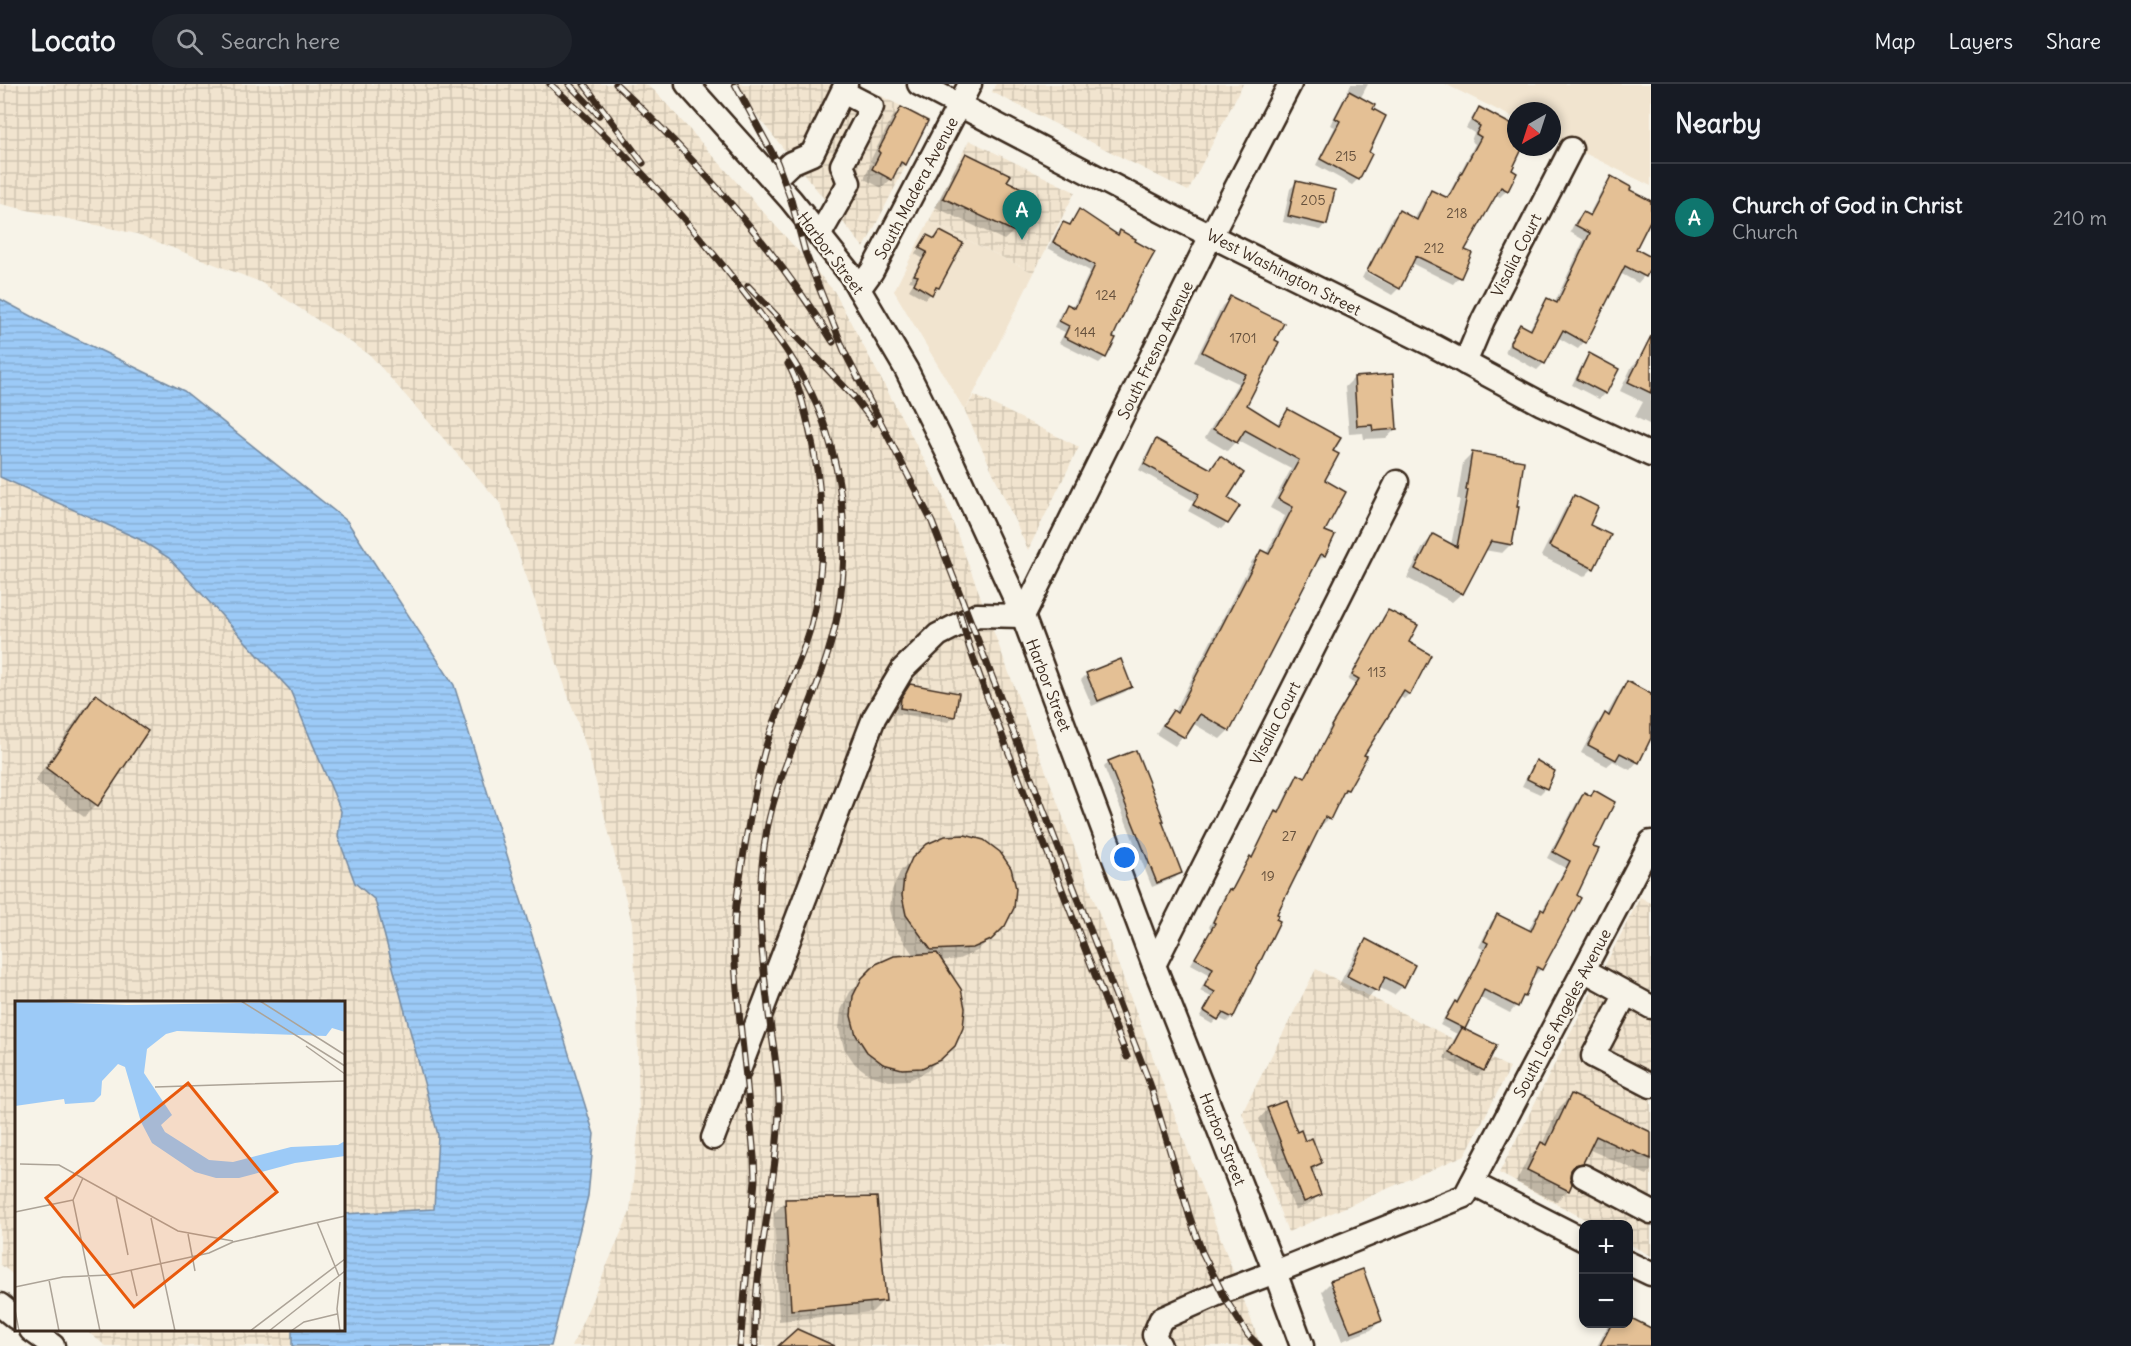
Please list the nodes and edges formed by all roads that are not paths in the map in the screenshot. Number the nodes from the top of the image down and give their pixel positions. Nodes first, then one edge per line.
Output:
1 (687, 84) edge
2 (919, 84) edge
3 (970, 84) edge
4 (1290, 84) edge
5 (844, 88) edge
6 (959, 105) junction
7 (1571, 149) dead end
8 (773, 180) junction
9 (820, 234) junction
10 (1212, 236) junction
11 (860, 290) junction
12 (1465, 363) junction
13 (1651, 455) edge
14 (1397, 482) dead end
15 (1023, 616) junction
16 (1651, 842) edge
17 (1154, 964) junction
18 (1584, 970) junction
19 (1626, 994) junction
20 (1651, 1007) edge
21 (1651, 1086) edge
22 (713, 1138) dead end
23 (1582, 1176) dead end
24 (1472, 1183) junction
25 (1651, 1212) edge
26 (1579, 1237) edge
27 (1633, 1265) edge
28 (1275, 1272) junction
29 (1651, 1274) edge
30 (0, 1305) edge
31 (15, 1317) edge
32 (34, 1331) edge
33 (53, 1346) edge
34 (1160, 1346) edge
35 (1302, 1346) edge

1 - 8 street, Harbor Street
2 - 6 street, West Washington Street
3 - 6 street, South Madera Avenue
4 - 10 street, South Fresno Avenue
5 - 8 street
5 - 9 street
6 - 10 street, West Washington Street
6 - 11 street, South Madera Avenue
7 - 12 street, Visalia Court
8 - 9 street, Harbor Street
9 - 11 street, Harbor Street
10 - 12 street, West Washington Street
10 - 15 street, South Fresno Avenue
11 - 15 street, Harbor Street
12 - 13 street, West Washington Street
14 - 17 street, Visalia Court
15 - 17 street, Harbor Street
15 - 22 street
16 - 18 street, South Los Angeles Avenue
17 - 28 street, Harbor Street
18 - 19 street
18 - 24 street, South Los Angeles Avenue
19 - 20 street
19 - 21 street
23 - 25 street
24 - 26 street
24 - 28 street
27 - 29 street
28 - 34 street
28 - 35 street, Harbor Street
30 - 31 street
32 - 33 street

